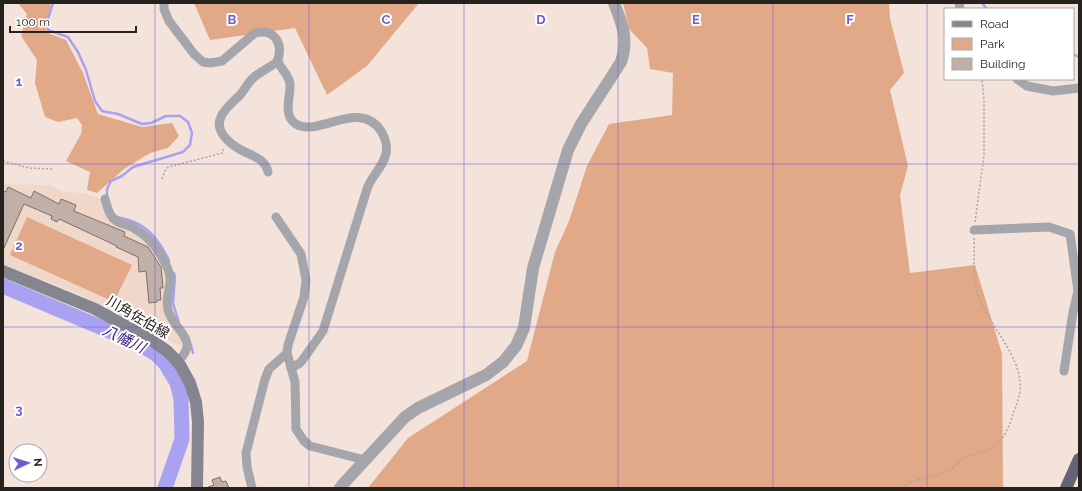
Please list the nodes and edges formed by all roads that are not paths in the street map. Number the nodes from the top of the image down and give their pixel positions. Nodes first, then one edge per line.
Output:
1 (164, 3) edge
2 (614, 3) edge
3 (278, 60) junction
4 (1019, 80) edge
5 (1079, 88) edge
6 (268, 172) dead end
7 (105, 199) dead end
8 (276, 217) dead end
9 (974, 230) road end
10 (3, 271) edge
11 (1079, 291) edge
12 (287, 353) junction
13 (177, 362) junction
14 (291, 368) junction
15 (1064, 371) dead end
16 (1079, 459) edge
17 (365, 460) junction
18 (197, 488) edge
19 (252, 488) edge
20 (340, 488) edge
21 (1066, 488) edge

1 - 3 street
2 - 17 street
3 - 6 street
3 - 14 street
4 - 5 street
7 - 13 street
8 - 12 street
9 - 11 street
10 - 13 main road, 川角佐伯線
11 - 15 street
12 - 14 street
12 - 19 street
13 - 18 main road, 川角佐伯線
14 - 17 street
16 - 21 highway
17 - 20 street

